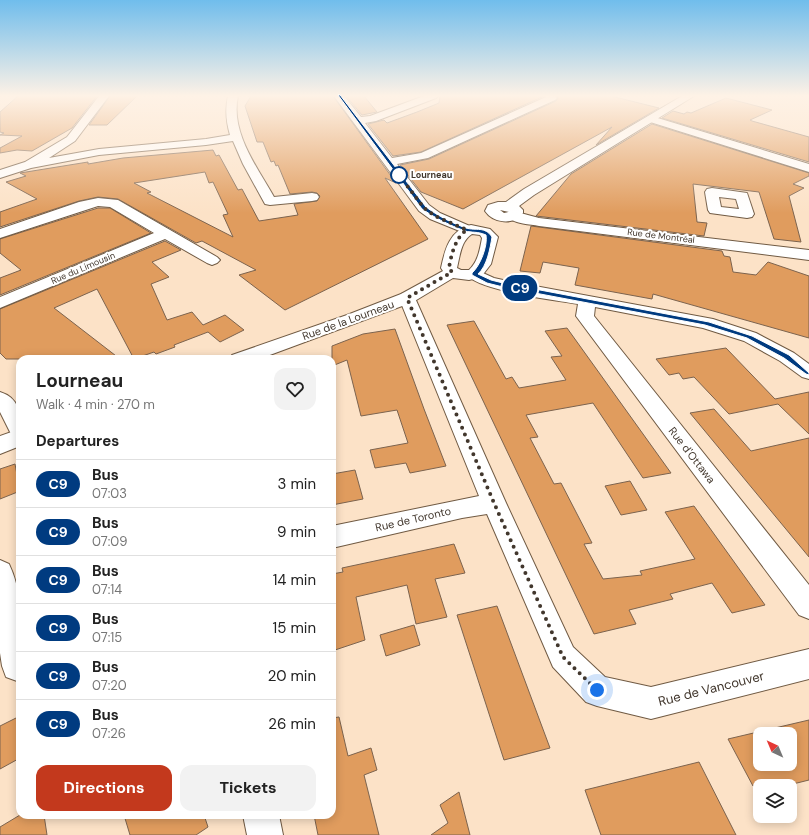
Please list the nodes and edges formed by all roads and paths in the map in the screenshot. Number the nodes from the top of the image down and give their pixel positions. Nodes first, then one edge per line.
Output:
1 (74, 135) edge
2 (371, 135) edge
3 (470, 135) edge
4 (624, 135) edge
5 (702, 135) edge
6 (236, 137) joint
7 (389, 162) junction
8 (29, 165) junction
9 (809, 168) edge
10 (0, 174) edge
11 (312, 197) dead end
12 (507, 213) junction
13 (473, 230) junction
14 (166, 233) junction
15 (0, 234) edge
16 (809, 255) edge
17 (212, 260) dead end
18 (452, 272) junction
19 (474, 274) junction
20 (407, 298) junction
21 (587, 300) junction
22 (0, 303) edge
23 (250, 355) edge
24 (809, 373) edge
25 (0, 399) edge
26 (16, 423) edge
27 (16, 439) edge
28 (0, 445) edge
29 (494, 503) junction
30 (336, 536) edge
31 (0, 572) edge
32 (809, 606) edge
33 (16, 660) edge
34 (809, 664) edge
35 (262, 819) edge
36 (265, 835) edge

1 - 8 street
2 - 7 street
3 - 7 street
4 - 12 street
5 - 9 street
6 - 8 street
6 - 11 street
7 - 13 street
8 - 10 street
12 - 13 street
12 - 16 street, Rue de Montréal
13 - 18 street
13 - 19 street
14 - 15 street
14 - 17 street
14 - 22 street, Rue du Limousin
18 - 19 street
18 - 20 street, Rue de la Lourneau
19 - 21 street
20 - 23 street, Rue de la Lourneau
20 - 29 street, Rue de Vancouver
21 - 24 street
21 - 32 street, Rue d'Ottawa
25 - 26 street
27 - 28 street
29 - 30 street, Rue de Toronto
29 - 34 street, Rue de Vancouver
31 - 33 street
35 - 36 street

